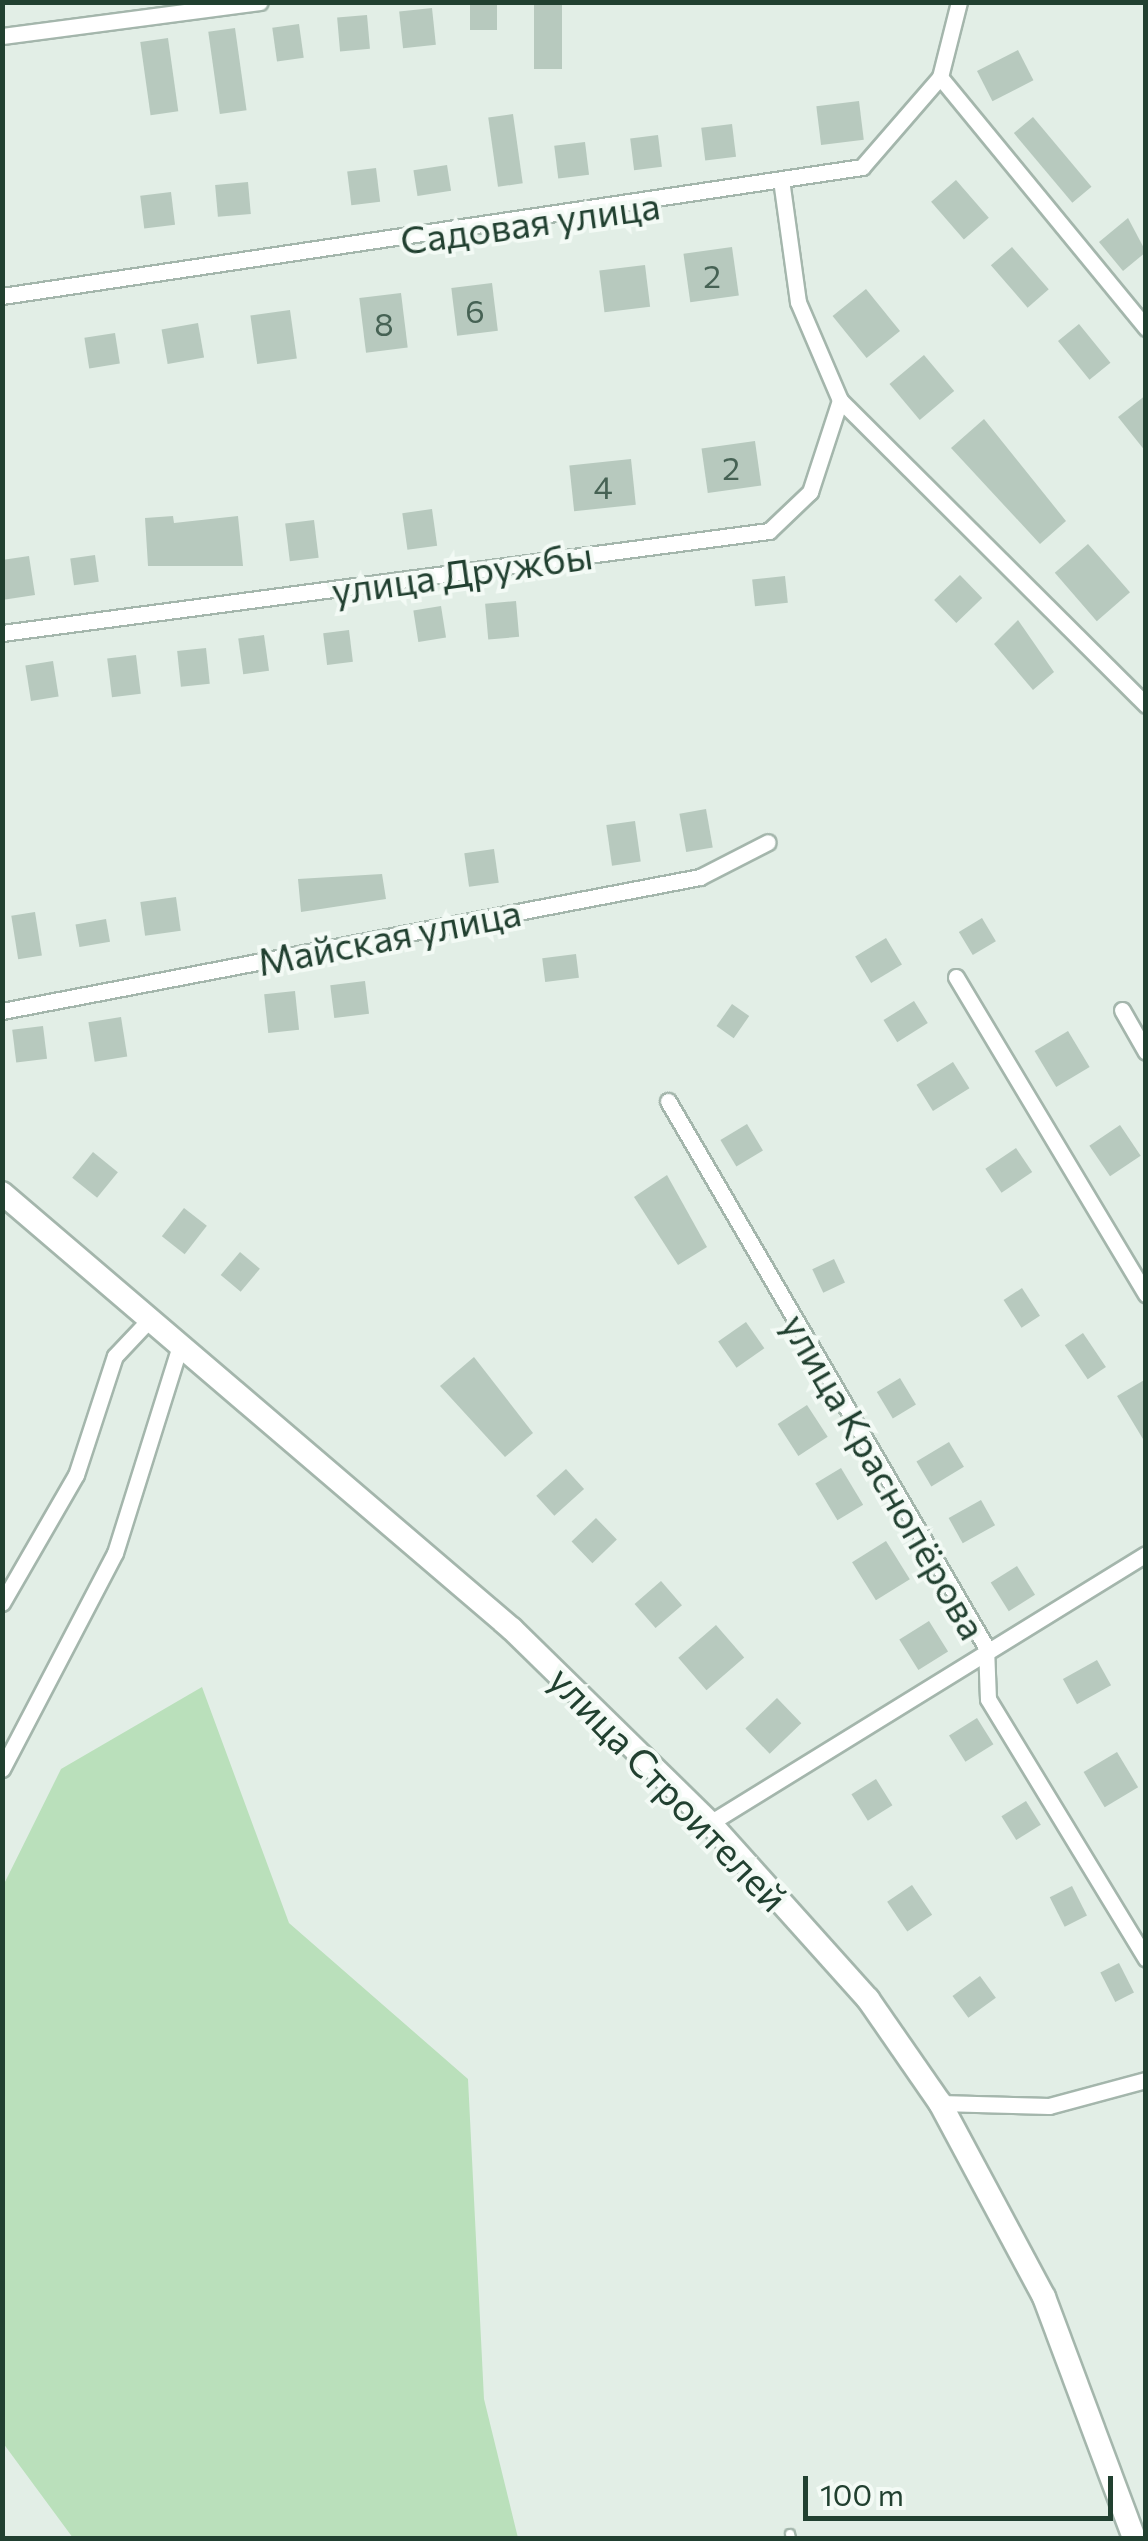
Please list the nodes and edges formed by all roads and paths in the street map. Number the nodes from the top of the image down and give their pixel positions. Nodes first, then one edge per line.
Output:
1 (260, 2) edge
2 (959, 2) edge
3 (2, 36) edge
4 (940, 77) junction
5 (782, 186) junction
6 (2, 296) edge
7 (1146, 328) edge
8 (840, 400) junction
9 (2, 633) edge
10 (1146, 705) edge
11 (768, 842) dead end
12 (956, 977) dead end
13 (2, 1010) edge
14 (1122, 1010) dead end
15 (1146, 1052) edge
16 (668, 1100) dead end
17 (2, 1193) edge
18 (1146, 1294) edge
19 (149, 1320) junction
20 (180, 1346) junction
21 (1146, 1554) edge
22 (2, 1603) edge
23 (986, 1647) junction
24 (2, 1768) edge
25 (710, 1823) junction
26 (1146, 1958) edge
27 (1146, 2080) edge
28 (940, 2103) junction
29 (1134, 2538) edge

1 - 3 street
2 - 4 street, Садовая улица
4 - 5 street, Садовая улица
4 - 7 street
5 - 6 street, Садовая улица
5 - 8 street
8 - 9 street, улица Дружбы
8 - 10 street
11 - 13 street, Майская улица
12 - 18 street
14 - 15 street
16 - 23 street, улица Краснопёрова
17 - 19 street, улица Строителей
19 - 20 street, улица Строителей
19 - 22 street
20 - 24 street
20 - 25 street, улица Строителей
21 - 23 street
23 - 25 street
23 - 26 street, улица Краснопёрова
25 - 28 street, улица Строителей
27 - 28 street
28 - 29 street, улица Строителей

